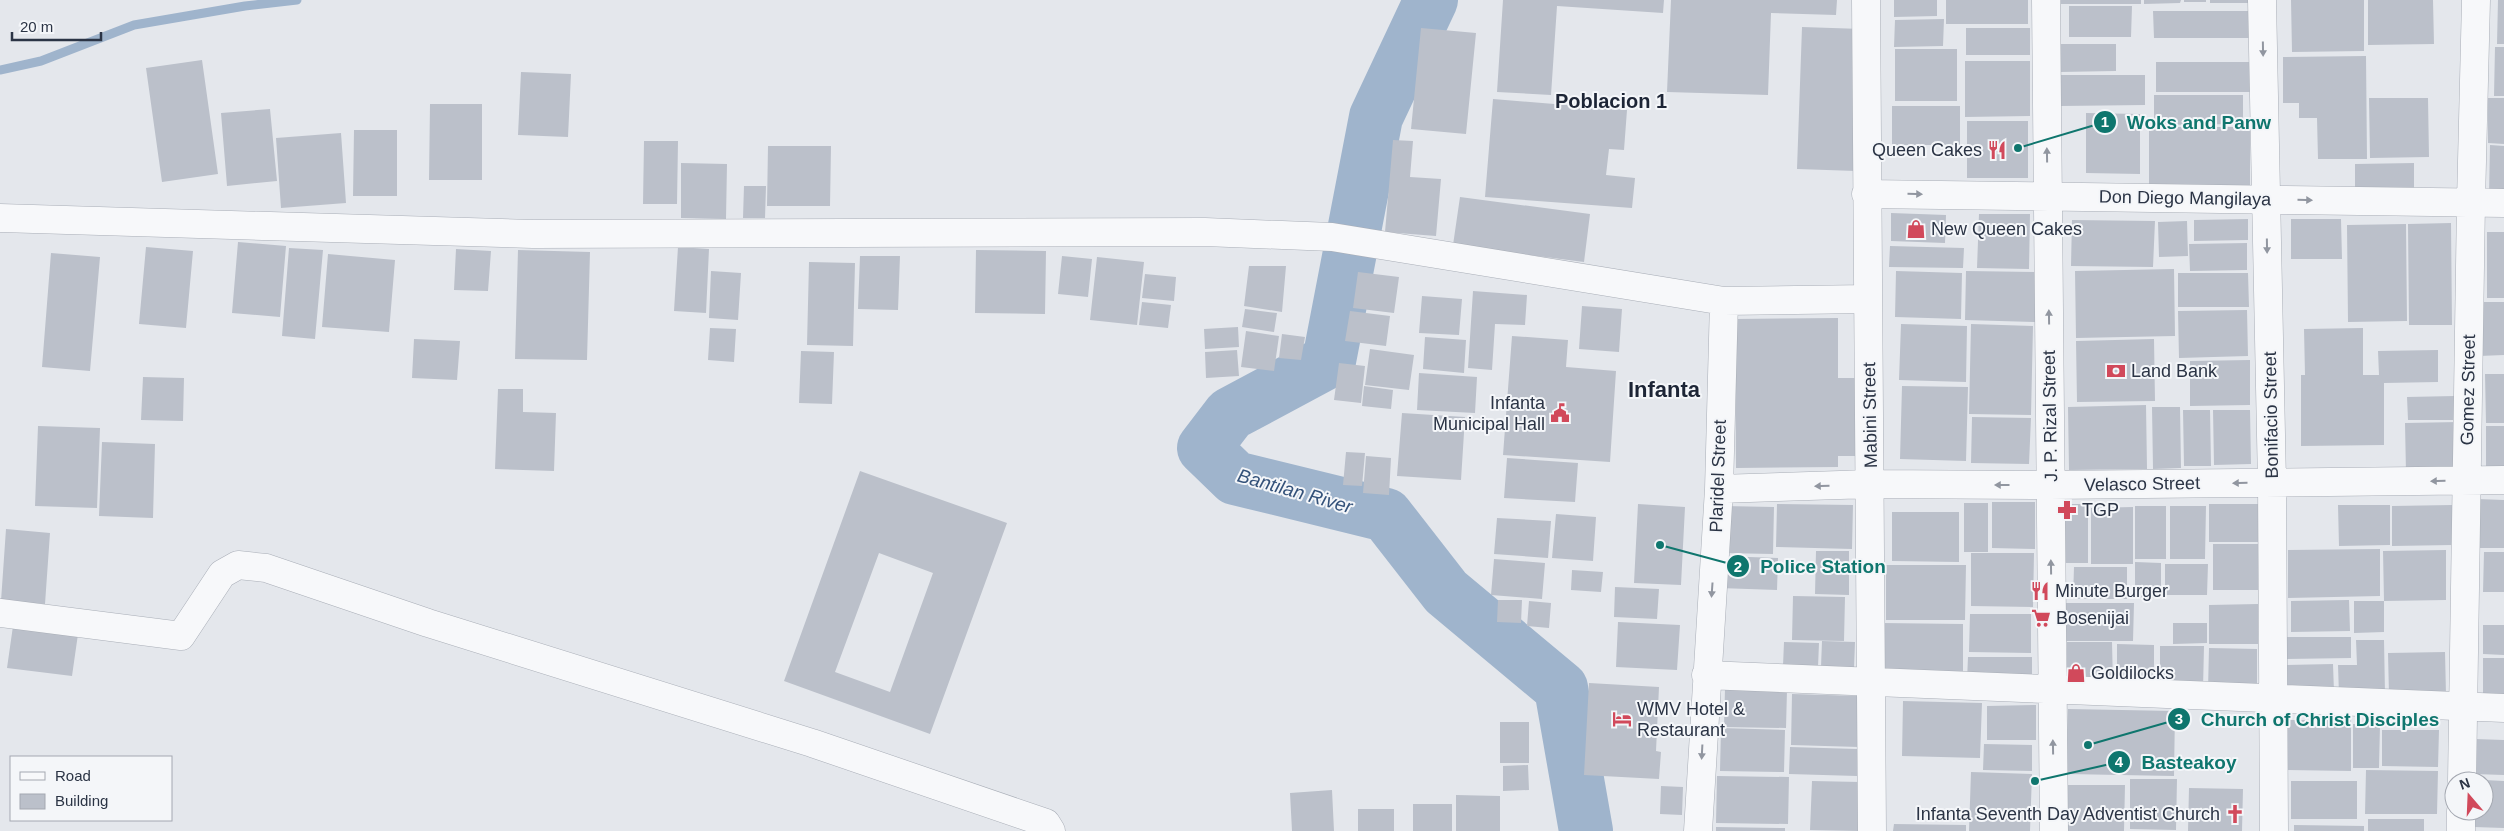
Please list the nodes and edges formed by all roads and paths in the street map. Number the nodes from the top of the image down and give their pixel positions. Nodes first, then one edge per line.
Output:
1 (1866, 0) edge
2 (2046, 0) edge
3 (2262, 0) edge
4 (2476, 0) edge
5 (1866, 194) junction
6 (2048, 196) junction
7 (2266, 200) junction
8 (2471, 202) junction
9 (2504, 203) edge
10 (0, 218) edge
11 (1868, 299) junction
12 (1724, 301) junction
13 (2504, 480) edge
14 (2466, 481) junction
15 (2272, 483) junction
16 (1871, 484) junction
17 (2050, 485) junction
18 (1719, 489) junction
19 (0, 613) edge
20 (1706, 675) junction
21 (1871, 682) junction
22 (2053, 690) junction
23 (2273, 699) junction
24 (2463, 706) junction
25 (2504, 708) edge
26 (2462, 771) edge
27 (1051, 831) edge
28 (1698, 831) edge
29 (1872, 831) edge
30 (2054, 831) edge
31 (2274, 831) edge

1 - 5 street, Mabini Street
6 -> 2 street, J. P. Rizal Street
3 -> 7 street, Bonifacio Street
4 - 8 street, Gomez Street
5 -> 6 street, Don Diego Mangilaya
5 - 11 street, Mabini Street
6 - 7 street, Don Diego Mangilaya
17 -> 6 street, J. P. Rizal Street
7 -> 8 street, Don Diego Mangilaya
7 -> 15 street, Bonifacio Street
8 - 9 street, Don Diego Mangilaya
8 - 14 street, Gomez Street
10 - 12 street
11 - 12 street
11 - 16 street, Mabini Street
12 - 18 street, Plaridel Street
13 - 14 street, Velasco Street
14 -> 15 street, Velasco Street
14 - 24 street, Gomez Street
15 -> 17 street, Velasco Street
15 - 23 street, Bonifacio Street
17 -> 16 street, Velasco Street
16 -> 18 street, Velasco Street
16 - 21 street, Mabini Street
22 -> 17 street, J. P. Rizal Street
18 -> 20 street, Plaridel Street
19 - 27 street
20 - 21 street
20 -> 28 street, Plaridel Street
21 - 22 street
21 - 29 street, Mabini Street
22 - 23 street
30 -> 22 street, J. P. Rizal Street
23 - 24 street
23 - 31 street, Bonifacio Street
24 - 25 street
24 - 26 street, Gomez Street

